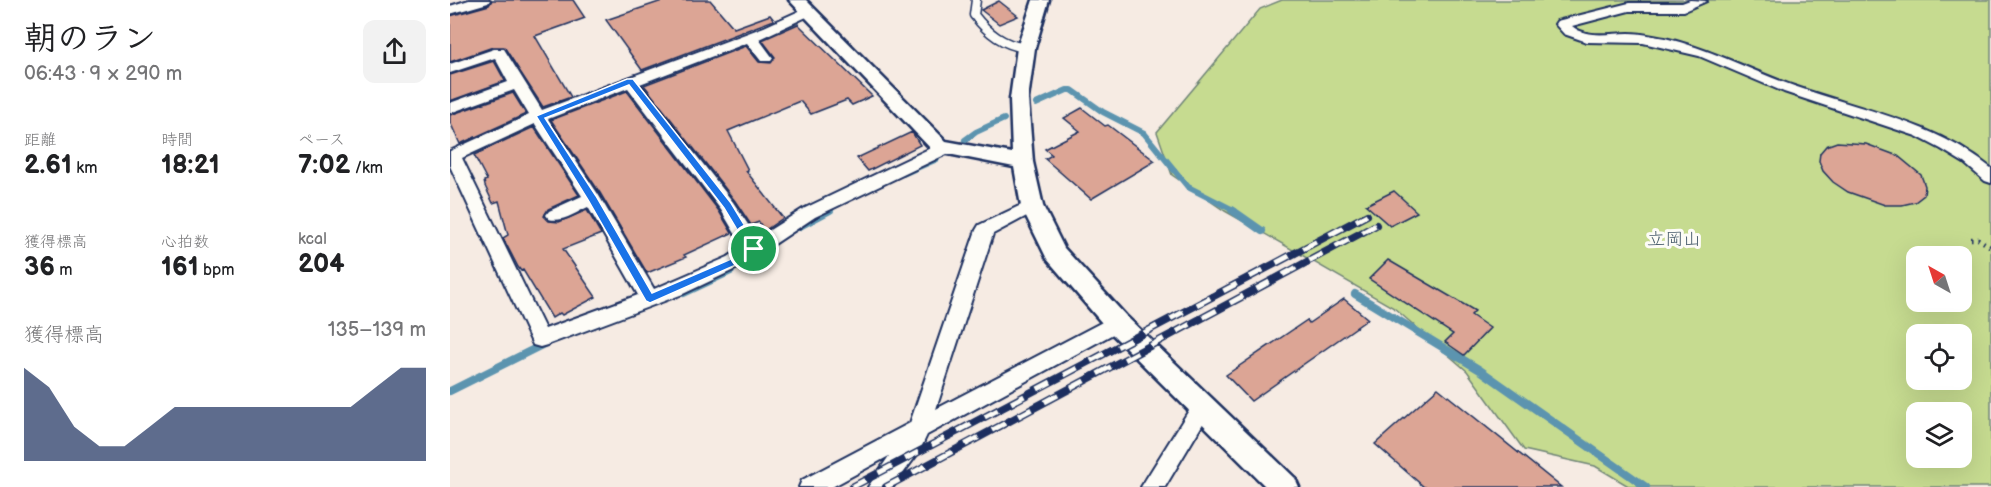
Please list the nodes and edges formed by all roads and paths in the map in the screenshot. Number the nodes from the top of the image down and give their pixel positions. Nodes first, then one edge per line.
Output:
1 (483, 0) edge
2 (976, 0) edge
3 (1041, 0) edge
4 (1698, 0) edge
5 (802, 6) edge
6 (450, 10) edge
7 (750, 37) junction
8 (1026, 48) junction
9 (766, 58) dead end
10 (450, 69) edge
11 (630, 81) junction
12 (517, 84) junction
13 (450, 108) edge
14 (540, 116) junction
15 (945, 148) junction
16 (452, 157) edge
17 (1023, 162) junction
18 (1991, 177) edge
19 (592, 198) junction
20 (1032, 206) junction
21 (555, 215) dead end
22 (1971, 239) dead end
23 (1991, 247) edge
24 (754, 249) junction
25 (650, 298) junction
26 (1117, 323) junction
27 (1203, 405) junction
28 (918, 431) junction
29 (810, 487) edge
30 (879, 487) edge
31 (1152, 487) edge
32 (1284, 487) edge

1 - 6 street
2 - 8 lane
3 - 8 street
4 - 18 street
5 - 7 street
5 - 15 street
7 - 9 street
7 - 11 street
8 - 17 street
10 - 12 street
11 - 14 street
11 - 24 street
12 - 13 street
12 - 14 street
14 - 16 street
14 - 19 street
15 - 17 street
15 - 24 street
16 - 25 street
17 - 20 street
19 - 21 street
19 - 25 street
20 - 26 street
20 - 28 street
22 - 23 path
24 - 25 street
26 - 27 street
26 - 28 street
27 - 31 street
27 - 32 street
28 - 29 street
28 - 30 street

